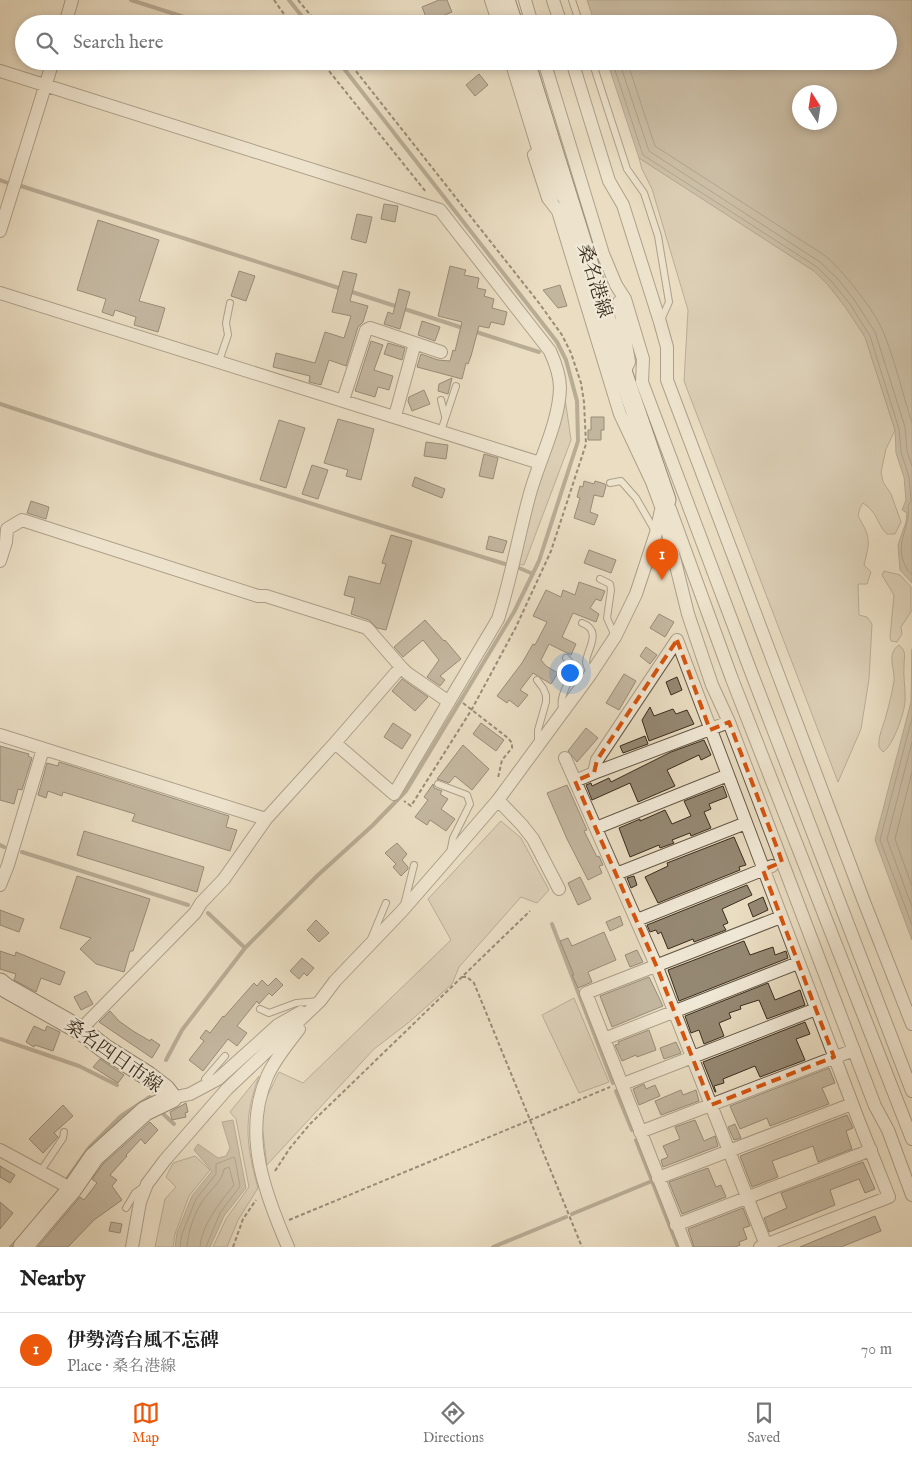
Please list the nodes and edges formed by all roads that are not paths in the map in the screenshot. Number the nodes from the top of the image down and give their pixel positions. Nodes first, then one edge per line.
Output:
1 (72, 0) edge
2 (491, 0) edge
3 (505, 0) edge
4 (524, 0) edge
5 (553, 0) edge
6 (572, 0) edge
7 (68, 15) edge
8 (496, 15) edge
9 (509, 15) edge
10 (529, 15) edge
11 (558, 15) edge
12 (577, 15) edge
13 (50, 70) edge
14 (514, 70) edge
15 (528, 70) edge
16 (547, 70) edge
17 (575, 70) edge
18 (595, 70) edge
19 (0, 71) edge
20 (46, 85) junction
21 (539, 152) junction
22 (570, 202) junction
23 (0, 230) edge
24 (616, 285) junction
25 (0, 293) edge
26 (230, 303) dead end
27 (660, 322) junction
28 (415, 343) junction
29 (441, 352) dead end
30 (220, 361) junction
31 (623, 374) junction
32 (456, 386) dead end
33 (343, 400) junction
34 (441, 400) dead end
35 (394, 416) junction
36 (445, 416) junction
37 (441, 431) junction
38 (540, 463) junction
39 (610, 483) dead end
40 (664, 505) junction
41 (4, 531) edge
42 (656, 532) junction
43 (0, 561) edge
44 (600, 579) dead end
45 (582, 623) dead end
46 (615, 637) junction
47 (566, 658) dead end
48 (402, 667) junction
49 (590, 675) junction
50 (537, 680) dead end
51 (448, 702) junction
52 (562, 715) junction
53 (729, 722) junction
54 (710, 730) junction
55 (0, 735) edge
56 (335, 743) junction
57 (538, 746) junction
58 (43, 749) junction
59 (566, 758) dead end
60 (594, 773) junction
61 (728, 775) junction
62 (575, 781) junction
63 (438, 784) dead end
64 (498, 800) junction
65 (266, 819) junction
66 (746, 823) junction
67 (596, 828) junction
68 (449, 857) junction
69 (782, 862) junction
70 (414, 865) dead end
71 (764, 870) junction
72 (616, 874) junction
73 (0, 886) edge
74 (559, 889) dead end
75 (386, 903) dead end
76 (402, 911) junction
77 (780, 917) junction
78 (637, 920) junction
79 (368, 947) junction
80 (798, 963) junction
81 (656, 965) junction
82 (0, 983) edge
83 (320, 1001) junction
84 (260, 1009) dead end
85 (816, 1009) junction
86 (674, 1012) junction
87 (912, 1024) edge
88 (82, 1031) junction
89 (604, 1038) junction
90 (854, 1050) junction
91 (225, 1056) dead end
92 (834, 1057) junction
93 (692, 1058) junction
94 (622, 1083) junction
95 (209, 1084) junction
96 (912, 1091) edge
97 (168, 1093) junction
98 (852, 1104) junction
99 (710, 1105) junction
100 (64, 1132) dead end
101 (640, 1132) junction
102 (912, 1139) edge
103 (0, 1150) edge
104 (871, 1150) junction
105 (729, 1152) junction
106 (40, 1172) junction
107 (658, 1178) junction
108 (147, 1184) junction
109 (72, 1189) junction
110 (912, 1195) edge
111 (747, 1198) junction
112 (126, 1208) dead end
113 (676, 1225) junction
114 (763, 1246) edge
115 (24, 1247) edge
116 (132, 1247) edge
117 (288, 1247) edge
118 (686, 1247) edge

1 - 7 street
2 - 8 street
3 - 9 main road
4 - 10 street
5 - 11 street
6 - 12 lane
13 - 20 street
14 - 21 street
15 - 22 main road, 桑名港線
16 - 24 street
17 - 27 street
18 - 27 lane
19 - 20 street
20 - 23 street
20 - 38 street
21 - 22 street
21 - 40 street
22 - 31 main road, 桑名港線
24 - 31 street
24 - 96 street
25 - 30 street
26 - 30 lane
27 - 87 street
28 - 29 street
28 - 33 street
28 - 35 street
30 - 33 street
31 - 40 main road, 桑名港線
32 - 36 lane
33 - 35 street
34 - 36 lane
35 - 37 street
36 - 37 lane
37 - 38 street
38 - 51 street
39 - 42 lane
40 - 42 street
40 - 53 street
40 - 102 street
41 - 43 street
41 - 48 street
42 - 46 street
44 - 46 lane
45 - 49 lane
46 - 49 street
47 - 52 lane
48 - 51 street
48 - 56 street
49 - 52 street
50 - 57 lane
51 - 56 street
52 - 57 street
53 - 54 street
53 - 69 street
54 - 60 street
54 - 60 street
54 - 61 street
55 - 58 street
56 - 65 street
57 - 64 street
58 - 65 street
58 - 73 street
59 - 62 street
60 - 62 street
61 - 66 street
61 - 67 street
62 - 67 street
63 - 68 lane
64 - 68 street
64 - 74 street
65 - 88 street
66 - 71 street
66 - 72 street
67 - 72 street
68 - 76 street
69 - 71 street
69 - 90 street
70 - 76 lane
71 - 77 street
71 - 78 street
72 - 78 street
75 - 79 lane
76 - 79 street
77 - 80 street
77 - 81 street
78 - 81 street
79 - 83 street
80 - 85 street
80 - 86 street
81 - 86 street
81 - 89 street
82 - 88 main road, 桑名四日市線
83 - 84 lane
83 - 95 street
83 - 108 street
83 - 117 street
85 - 92 street
85 - 93 street
86 - 89 street
86 - 93 street
88 - 97 main road, 桑名四日市線
89 - 94 street
90 - 92 street
90 - 110 street
91 - 95 lane
92 - 98 street
92 - 99 street
93 - 94 street
93 - 99 street
94 - 101 street
95 - 97 street
97 - 109 main road, 桑名四日市線
98 - 104 street
98 - 105 street
99 - 101 street
99 - 105 street
100 - 106 lane
101 - 107 street
103 - 106 street
104 - 111 street
104 - 114 street
105 - 107 street
105 - 111 street
106 - 109 street
107 - 113 street
108 - 112 lane
108 - 116 street
109 - 115 main road, 桑名四日市線
111 - 113 street
111 - 114 street
113 - 118 street

